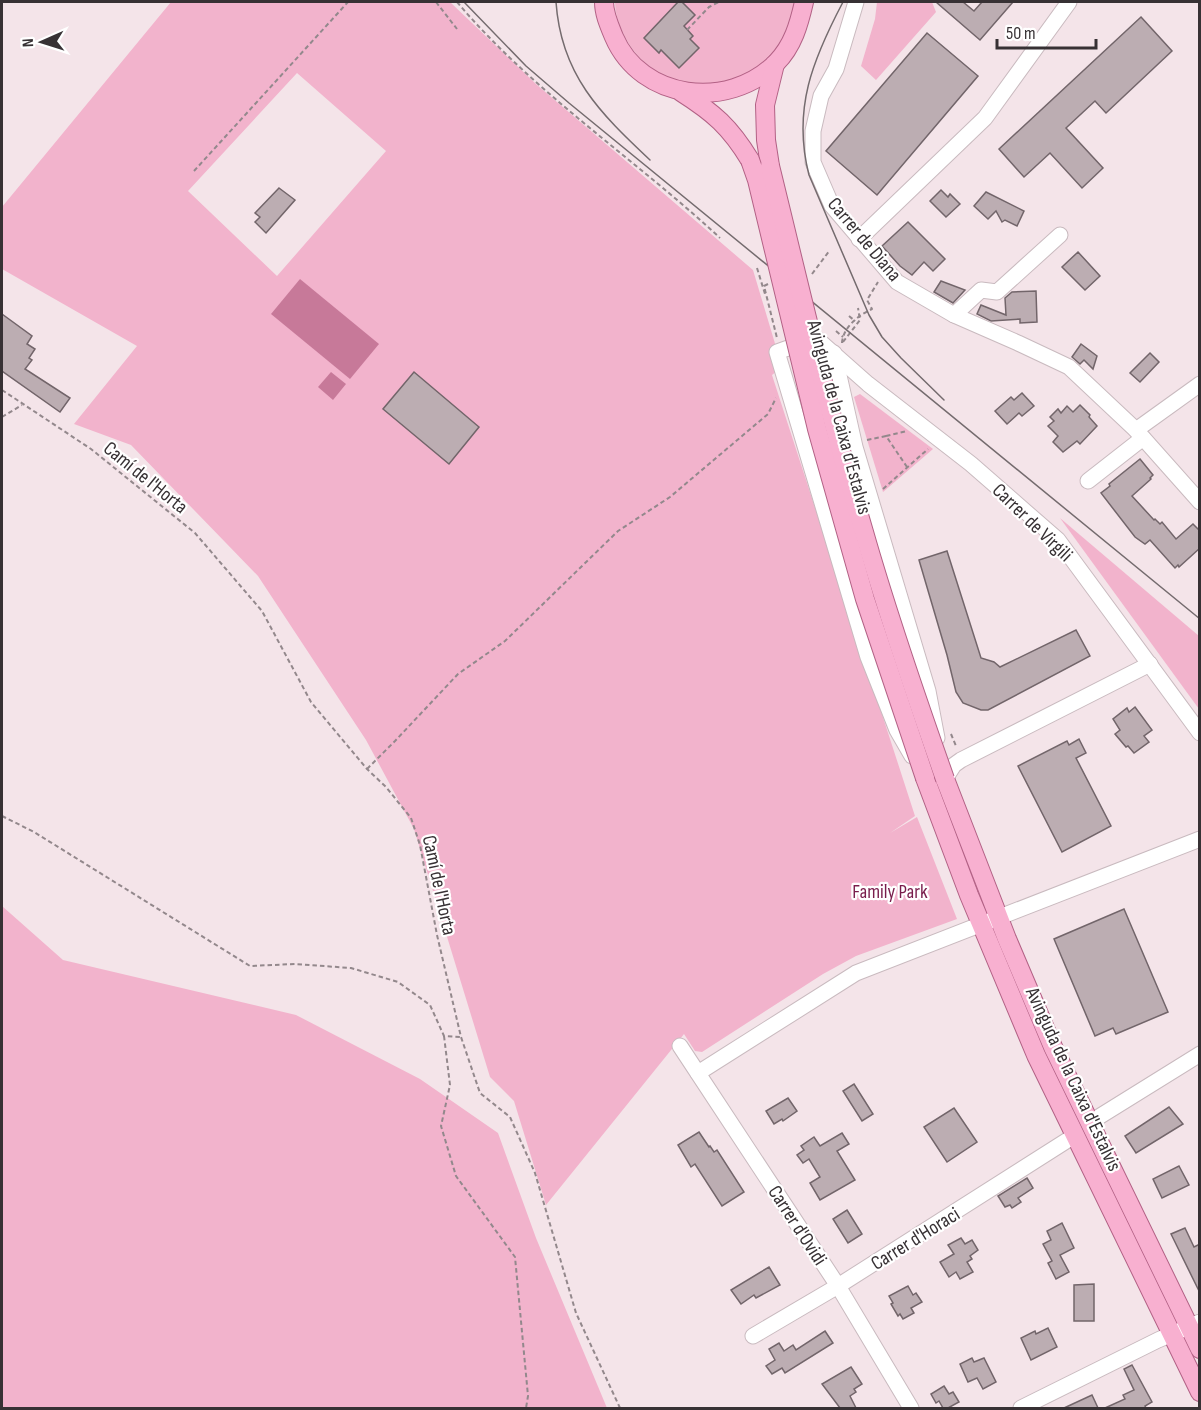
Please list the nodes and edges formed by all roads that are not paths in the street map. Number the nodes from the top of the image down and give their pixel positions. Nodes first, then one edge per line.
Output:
1 (604, 2) edge
2 (804, 2) edge
3 (856, 2) edge
4 (1069, 2) edge
5 (775, 64) junction
6 (680, 92) junction
7 (1060, 235) dead end
8 (859, 239) junction
9 (954, 315) junction
10 (838, 348) junction
11 (779, 359) joint
12 (855, 372) junction
13 (840, 381) junction
14 (1200, 384) edge
15 (1139, 434) junction
16 (1088, 481) dead end
17 (1200, 502) edge
18 (1150, 664) junction
19 (1200, 733) edge
20 (925, 778) junction
21 (945, 779) junction
22 (1200, 839) edge
23 (998, 916) junction
24 (980, 924) junction
25 (680, 1046) dead end
26 (1200, 1054) edge
27 (698, 1073) junction
28 (1089, 1123) junction
29 (1074, 1136) junction
30 (838, 1286) junction
31 (1186, 1328) edge
32 (753, 1336) dead end
33 (1200, 1350) edge
34 (1200, 1392) edge
35 (911, 1408) edge
36 (1022, 1408) edge

1 - 6 main road
2 - 5 main road
3 - 8 street, Carrer de Diana
4 - 8 street
5 - 6 main road
5 - 21 main road, Avinguda de la Caixa d'Estalvis, bridge
6 - 20 main road, Avinguda de la Caixa d'Estalvis, bridge
7 - 9 street
8 - 9 street, Carrer de Diana
9 - 15 street, Carrer de Diana
10 - 11 street, Carrer de Virgili
10 - 12 street, Carrer de Virgili
10 - 13 street, Avinguda de la Caixa d'Estalvis
11 - 20 street, Avinguda de la Caixa d'Estalvis
12 - 13 street
12 - 18 street, Carrer de Virgili
13 - 21 street, Avinguda de la Caixa d'Estalvis
14 - 15 street
15 - 16 street
15 - 17 street, Carrer de Diana
18 - 19 street, Carrer de Virgili
18 - 21 street
20 - 24 main road, Avinguda de la Caixa d'Estalvis
21 - 23 main road, Avinguda de la Caixa d'Estalvis
22 - 23 street
23 - 24 street
23 - 28 main road, Avinguda de la Caixa d'Estalvis
24 - 27 street
24 - 29 main road, Avinguda de la Caixa d'Estalvis
25 - 27 street, Carrer d'Ovidi
26 - 28 street
27 - 30 street, Carrer d'Ovidi
28 - 31 main road, Avinguda de la Caixa d'Estalvis
29 - 30 street, Carrer d'Horaci
29 - 31 main road, Avinguda de la Caixa d'Estalvis
30 - 32 street, Carrer d'Horaci
30 - 35 street, Carrer d'Ovidi
31 - 33 main road, Avinguda de la Caixa d'Estalvis
31 - 34 main road, Avinguda de la Caixa d'Estalvis
31 - 36 street

